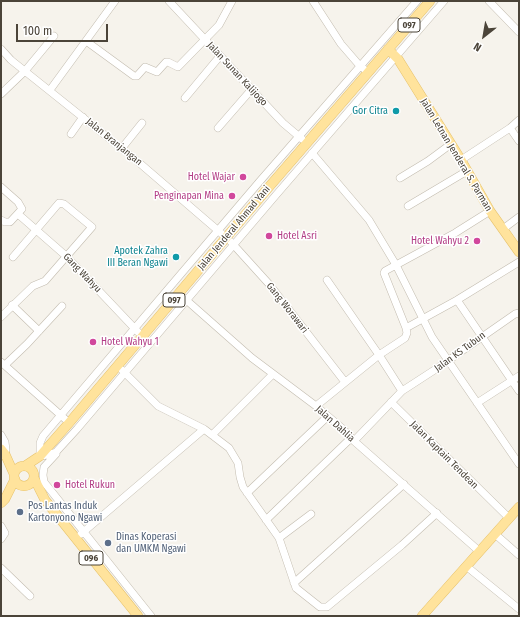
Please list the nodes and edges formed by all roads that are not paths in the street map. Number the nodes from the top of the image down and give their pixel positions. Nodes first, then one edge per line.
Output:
1 (115, 1) edge
2 (169, 1) edge
3 (232, 1) edge
4 (313, 1) edge
5 (416, 1) edge
6 (430, 1) edge
7 (444, 1) edge
8 (489, 1) edge
9 (519, 32) edge
10 (54, 36) dead end
11 (206, 40) junction
12 (86, 41) junction
13 (1, 49) edge
14 (388, 49) junction
15 (220, 56) junction
16 (395, 56) junction
17 (360, 66) junction
18 (25, 71) junction
19 (368, 72) junction
20 (50, 90) junction
21 (251, 90) junction
22 (1, 94) edge
23 (185, 98) dead end
24 (83, 117) junction
25 (519, 120) edge
26 (142, 123) dead end
27 (218, 128) dead end
28 (510, 128) junction
29 (71, 134) dead end
30 (299, 137) junction
31 (519, 141) edge
32 (306, 144) junction
33 (451, 144) junction
34 (122, 148) junction
35 (312, 153) junction
36 (461, 160) junction
37 (467, 171) junction
38 (400, 178) dead end
39 (1, 187) edge
40 (268, 188) junction
41 (276, 195) junction
42 (408, 206) dead end
43 (490, 211) junction
44 (18, 214) junction
45 (519, 217) edge
46 (1, 220) edge
47 (36, 229) junction
48 (503, 229) junction
49 (218, 231) junction
50 (226, 238) junction
51 (234, 244) junction
52 (519, 252) edge
53 (66, 256) junction
54 (13, 257) dead end
55 (519, 262) edge
56 (396, 265) junction
57 (327, 280) dead end
58 (172, 287) junction
59 (179, 294) junction
60 (187, 300) junction
61 (458, 300) junction
62 (12, 305) junction
63 (62, 306) dead end
64 (519, 313) edge
65 (1, 317) edge
66 (423, 319) junction
67 (406, 328) junction
68 (135, 329) junction
69 (39, 331) junction
70 (142, 336) junction
71 (482, 336) junction
72 (379, 355) junction
73 (448, 360) junction
74 (3, 363) edge
75 (117, 366) junction
76 (125, 373) junction
77 (273, 374) junction
78 (519, 376) edge
79 (512, 380) junction
80 (345, 382) junction
81 (519, 391) edge
82 (402, 392) junction
83 (391, 402) junction
84 (478, 403) junction
85 (316, 406) junction
86 (62, 416) junction
87 (328, 417) junction
88 (69, 422) junction
89 (204, 429) junction
90 (1, 435) edge
91 (212, 435) junction
92 (353, 440) junction
93 (2, 453) edge
94 (56, 454) dead end
95 (40, 456) junction
96 (519, 464) edge
97 (24, 466) junction
98 (33, 475) junction
99 (14, 476) junction
100 (404, 484) junction
101 (24, 486) junction
102 (247, 493) junction
103 (44, 500) junction
104 (2, 501) edge
105 (519, 507) edge
106 (437, 513) junction
107 (311, 514) dead end
108 (509, 518) junction
109 (266, 520) junction
110 (1, 526) edge
111 (84, 532) junction
112 (495, 534) junction
113 (279, 538) junction
114 (1, 539) edge
115 (76, 539) junction
116 (479, 551) junction
117 (519, 555) edge
118 (466, 566) junction
119 (1, 568) edge
120 (294, 584) junction
121 (30, 596) dead end
122 (519, 609) edge
123 (138, 616) edge
124 (151, 616) edge
125 (422, 616) edge

1 - 12 street
2 - 11 street, Jalan Sunan Kalijogo
3 - 11 street
4 - 17 street
5 - 17 street
6 - 14 main road, Jalan Jenderal Ahmad Yani / 097
7 - 16 street
8 - 9 street
10 - 18 street
11 - 12 street
11 - 15 street, Jalan Sunan Kalijogo
12 - 20 street
13 - 18 street, Jalan Branjangan
14 - 16 main road, Jalan Letnan Jenderal S. Parman
14 - 19 main road, Jalan Jenderal Ahmad Yani / 097
15 - 21 street, Jalan Sunan Kalijogo
15 - 23 street
16 - 33 main road, Jalan Letnan Jenderal S. Parman
16 - 35 street
17 - 19 street
17 - 30 street
18 - 20 street, Jalan Branjangan
18 - 22 street
19 - 32 main road, Jalan Jenderal Ahmad Yani / 097
20 - 24 street, Jalan Branjangan
21 - 27 street
21 - 30 street, Jalan Sunan Kalijogo
24 - 29 street
24 - 34 street, Jalan Branjangan
25 - 28 street
26 - 34 street
28 - 31 street
28 - 36 street
30 - 32 street, Jalan Sunan Kalijogo
30 - 49 street
32 - 40 main road, Jalan Jenderal Ahmad Yani / 097
33 - 36 main road, Jalan Letnan Jenderal S. Parman
33 - 38 street
34 - 49 street, Jalan Branjangan
35 - 41 street
35 - 56 street
36 - 37 main road, Jalan Letnan Jenderal S. Parman
37 - 42 street
37 - 43 main road, Jalan Letnan Jenderal S. Parman
39 - 44 street
40 - 41 main road
40 - 50 main road, Jalan Jenderal Ahmad Yani / 097
41 - 51 street
43 - 48 main road, Jalan Letnan Jenderal S. Parman
43 - 56 street
44 - 46 street
44 - 47 street, Gang Wahyu
45 - 48 street
47 - 53 street, Gang Wahyu
47 - 53 street
47 - 54 street
48 - 52 main road, Jalan Letnan Jenderal S. Parman
49 - 50 street, Jalan Branjangan
49 - 58 street
50 - 51 street, Gang Worawari
50 - 59 main road, Jalan Jenderal Ahmad Yani / 097
51 - 60 street
51 - 80 street, Gang Worawari
53 - 62 street
53 - 68 street, Gang Wahyu
55 - 61 street
56 - 66 street
56 - 67 street
57 - 72 street
58 - 59 street, Jalan Dahlia
58 - 68 street
59 - 60 street, Jalan Dahlia
59 - 70 main road, Jalan Jenderal Ahmad Yani / 097
60 - 76 street
60 - 77 street, Jalan Dahlia
61 - 66 street
61 - 71 street
62 - 65 street
62 - 69 street
63 - 69 street
64 - 71 street, Jalan KS Tubun
66 - 67 street
66 - 73 street
67 - 72 street
68 - 70 street, Gang Wahyu
68 - 86 street
69 - 74 street
70 - 75 main road, Jalan Jenderal Ahmad Yani / 097
71 - 73 street, Jalan KS Tubun
71 - 79 street
72 - 80 street
72 - 82 street
73 - 82 street, Jalan KS Tubun
73 - 84 street
74 - 86 street
75 - 76 street
75 - 88 main road, Jalan Jenderal Ahmad Yani / 097
76 - 89 street
76 - 95 street
77 - 85 street, Jalan Dahlia
77 - 91 street
78 - 79 street
79 - 81 street
79 - 84 street
80 - 85 street
82 - 83 street
83 - 92 street
83 - 108 street, Jalan Kaptain Tendean
84 - 96 street
85 - 87 street, Jalan Dahlia
86 - 88 street
86 - 95 street
87 - 92 street, Jalan Dahlia
87 - 102 street
88 - 95 main road, Jalan Jenderal Ahmad Yani / 097
89 - 91 street
89 - 111 street
90 - 93 street
91 - 102 street
92 - 100 street, Jalan Dahlia
92 - 109 street
93 - 97 main road
93 - 99 main road
94 - 111 street
95 - 97 main road, Jalan Jenderal Ahmad Yani / 097
95 - 98 main road, Jalan Jenderal Ahmad Yani / 097
97 - 98 main road
97 - 99 main road
98 - 101 main road
98 - 103 main road, 096
99 - 101 main road
99 - 104 main road
100 - 106 street, Jalan Dahlia
100 - 120 street
101 - 103 main road, 096
101 - 104 main road
102 - 109 street
103 - 115 main road, 096
105 - 108 main road
106 - 116 street, Jalan Dahlia
106 - 120 street
107 - 113 street
108 - 112 main road
109 - 113 street
110 - 114 street
111 - 115 street
111 - 124 street
112 - 116 main road
112 - 117 street
113 - 120 street
115 - 123 main road, 096
116 - 118 main road
118 - 122 street
118 - 125 main road
119 - 121 street

